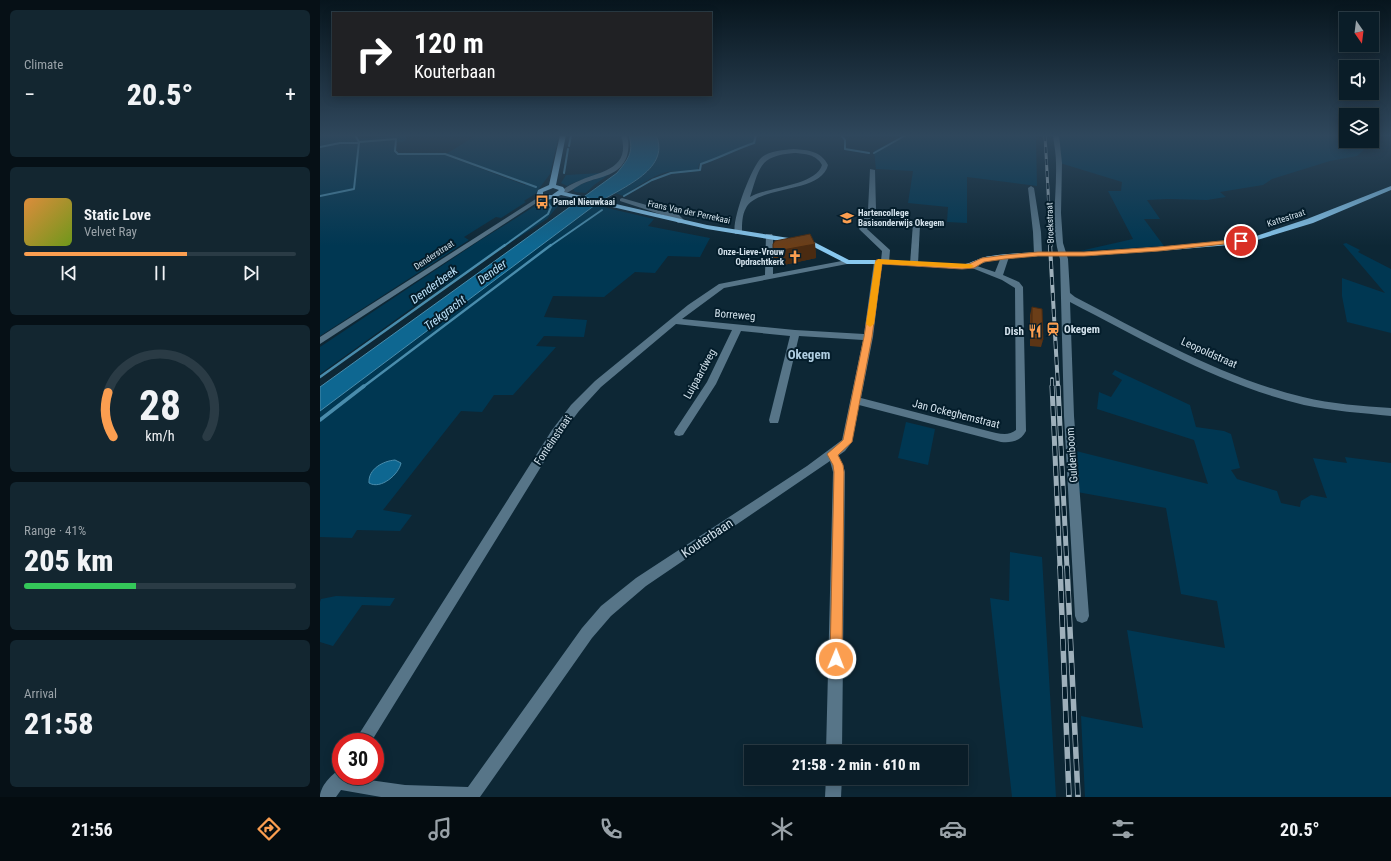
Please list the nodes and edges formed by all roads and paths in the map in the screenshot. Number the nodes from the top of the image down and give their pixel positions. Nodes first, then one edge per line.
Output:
1 (555, 172) edge
2 (607, 172) edge
3 (755, 172) edge
4 (820, 172) edge
5 (872, 172) edge
6 (1059, 172) edge
7 (552, 186) junction
8 (1031, 188) dead end
9 (1391, 188) edge
10 (561, 193) junction
11 (542, 197) junction
12 (622, 200) dead end
13 (744, 206) junction
14 (738, 218) junction
15 (681, 221) junction
16 (916, 225) dead end
17 (728, 230) junction
18 (738, 232) junction
19 (769, 236) junction
20 (1038, 254) junction
21 (1062, 254) junction
22 (1005, 257) junction
23 (847, 262) junction
24 (882, 262) junction
25 (914, 264) junction
26 (971, 266) junction
27 (998, 276) junction
28 (769, 277) junction
29 (1066, 294) junction
30 (674, 321) junction
31 (738, 327) junction
32 (795, 333) junction
33 (868, 337) junction
34 (320, 341) edge
35 (855, 400) junction
36 (1391, 412) edge
37 (774, 420) dead end
38 (679, 432) dead end
39 (832, 454) junction
40 (1082, 616) dead end
41 (368, 733) edge
42 (834, 745) edge
43 (335, 785) edge
44 (367, 785) edge
45 (834, 785) edge
46 (470, 796) edge
47 (326, 797) edge
48 (833, 797) edge

1 - 7 main road
2 - 10 street
3 - 13 street
4 - 13 street
5 - 24 street
6 - 21 street, Broekstraat
7 - 10 main road
7 - 11 main road
8 - 20 street
9 - 21 main road, Kattestraat
10 - 11 main road, Denderstraat
10 - 15 main road, Frans Van der Perrekaai
11 - 34 street, Denderstraat
12 - 15 street, Frans Van der Perrekaai
13 - 14 street
14 - 17 street
14 - 18 street
15 - 17 main road, Frans Van der Perrekaai
16 - 25 street
17 - 18 main road, Frans Van der Perrekaai
18 - 19 main road, Frans Van der Perrekaai
19 - 23 main road, Frans Van der Perrekaai
19 - 28 street
20 - 21 main road, Kattestraat
20 - 22 main road, Kattestraat
21 - 29 street
22 - 26 main road, Kattestraat
22 - 27 street
23 - 24 main road
23 - 28 street, Fonteinstraat
24 - 25 main road
24 - 33 street, Kouterbaan
25 - 26 main road
26 - 27 street
27 - 35 street, Jan Ockeghemstraat
28 - 30 street, Fonteinstraat
29 - 36 street, Leopoldstraat
29 - 40 street, Guldenboom
30 - 31 street, Borreweg
30 - 41 street, Fonteinstraat
31 - 32 street, Borreweg
31 - 38 street, Luipaardweg
32 - 33 street, Borreweg
32 - 37 street
33 - 35 street, Kouterbaan
35 - 39 street, Kouterbaan
39 - 42 street
39 - 46 street, Kouterbaan
43 - 47 street
44 - 46 street, Kouterbaan
45 - 48 street

